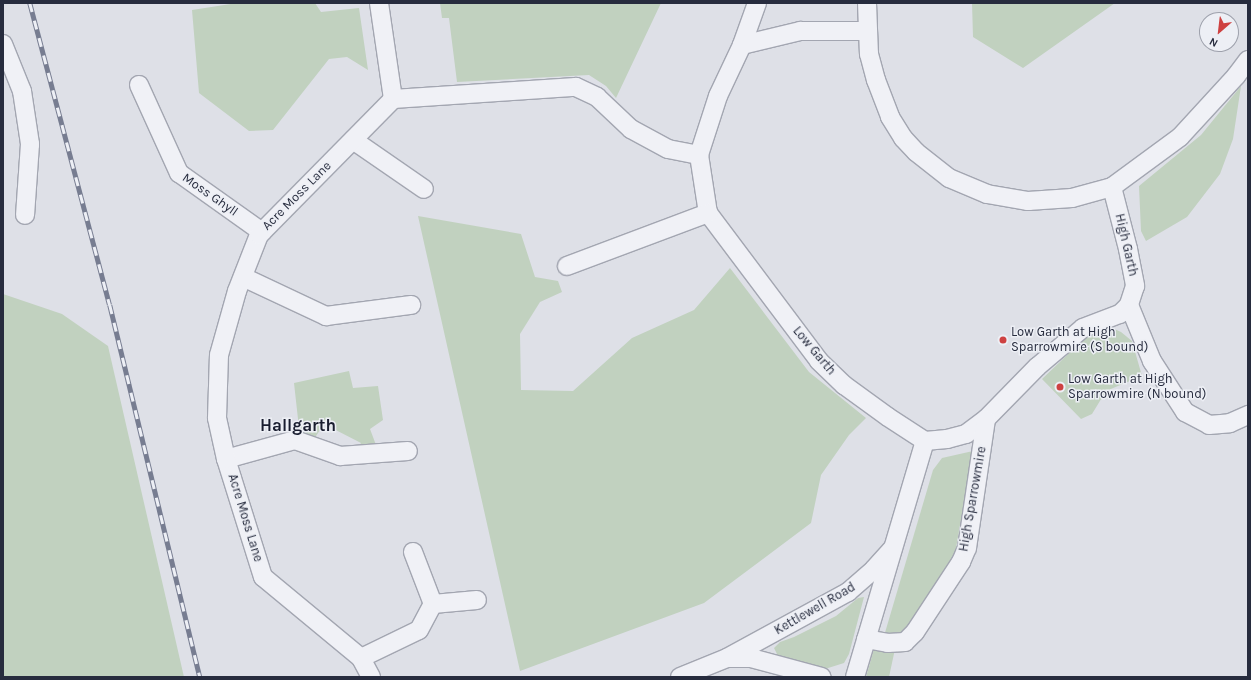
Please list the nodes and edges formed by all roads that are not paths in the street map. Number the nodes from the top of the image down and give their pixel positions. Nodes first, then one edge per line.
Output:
1 (379, 3) edge
2 (757, 3) edge
3 (867, 3) edge
4 (868, 31) junction
5 (3, 44) edge
6 (742, 45) junction
7 (1248, 60) edge
8 (139, 85) dead end
9 (393, 100) junction
10 (353, 140) junction
11 (699, 155) junction
12 (1112, 187) junction
13 (424, 189) dead end
14 (708, 214) junction
15 (25, 215) dead end
16 (262, 232) junction
17 (567, 266) dead end
18 (242, 277) junction
19 (411, 305) dead end
20 (1129, 305) junction
21 (1248, 415) edge
22 (986, 419) junction
23 (925, 441) junction
24 (408, 451) dead end
25 (226, 459) junction
26 (893, 548) junction
27 (413, 552) dead end
28 (477, 600) dead end
29 (433, 604) junction
30 (866, 639) junction
31 (361, 658) junction
32 (727, 658) junction
33 (371, 677) edge
34 (680, 677) edge
35 (822, 677) edge
36 (855, 677) edge

1 - 9 street
2 - 6 street, Low Garth
3 - 4 street
4 - 6 street
4 - 12 street
5 - 15 street
6 - 11 street, Low Garth
7 - 12 street
8 - 16 street, Moss Ghyll
9 - 10 street, Acre Moss Lane
9 - 11 street
10 - 13 street
10 - 16 street, Acre Moss Lane
11 - 14 street, Low Garth
12 - 20 street, High Garth
14 - 17 street
14 - 23 street, Low Garth
16 - 18 street, Acre Moss Lane
18 - 19 street
18 - 25 street, Acre Moss Lane
20 - 21 street
20 - 22 street
22 - 23 street
22 - 30 street, High Sparrowmire
23 - 26 street
24 - 25 street
25 - 31 street, Acre Moss Lane
26 - 30 street
26 - 32 street, Kettlewell Road
27 - 29 street
28 - 29 street
29 - 31 street
30 - 36 street
31 - 33 street, Acre Moss Lane
32 - 34 street, Kettlewell Road
32 - 35 street, Kettlewell Road

